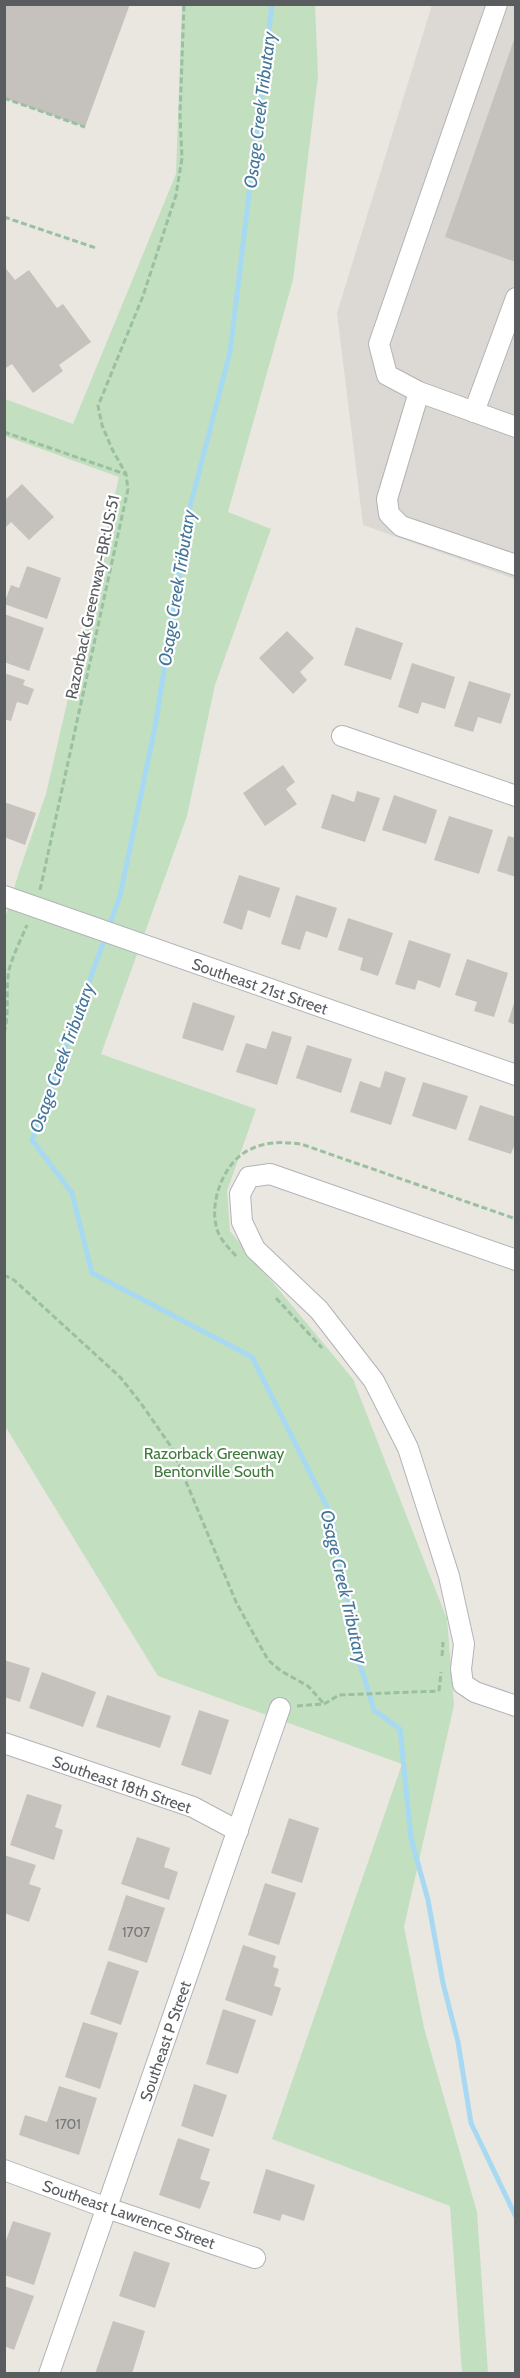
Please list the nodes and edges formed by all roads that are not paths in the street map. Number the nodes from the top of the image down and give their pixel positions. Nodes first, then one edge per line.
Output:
1 (497, 4) edge
2 (516, 298) edge
3 (419, 392) junction
4 (474, 412) junction
5 (516, 427) edge
6 (516, 565) edge
7 (342, 736) dead end
8 (516, 796) edge
9 (4, 896) edge
10 (516, 1075) edge
11 (516, 1260) edge
12 (516, 1706) edge
13 (280, 1708) road end
14 (4, 1743) edge
15 (238, 1831) junction
16 (4, 2170) edge
17 (107, 2208) junction
18 (255, 2258) dead end
19 (49, 2373) edge

1 - 3 street
2 - 4 street
3 - 4 street
3 - 6 street
4 - 5 street
7 - 8 street
9 - 10 street, Southeast 21st Street
11 - 12 street
13 - 15 street, Southeast P Street
14 - 15 street, Southeast 18th Street
15 - 17 street, Southeast P Street
16 - 17 street, Southeast Lawrence Street
17 - 18 street, Southeast Lawrence Street
17 - 19 street, Southeast P Street

